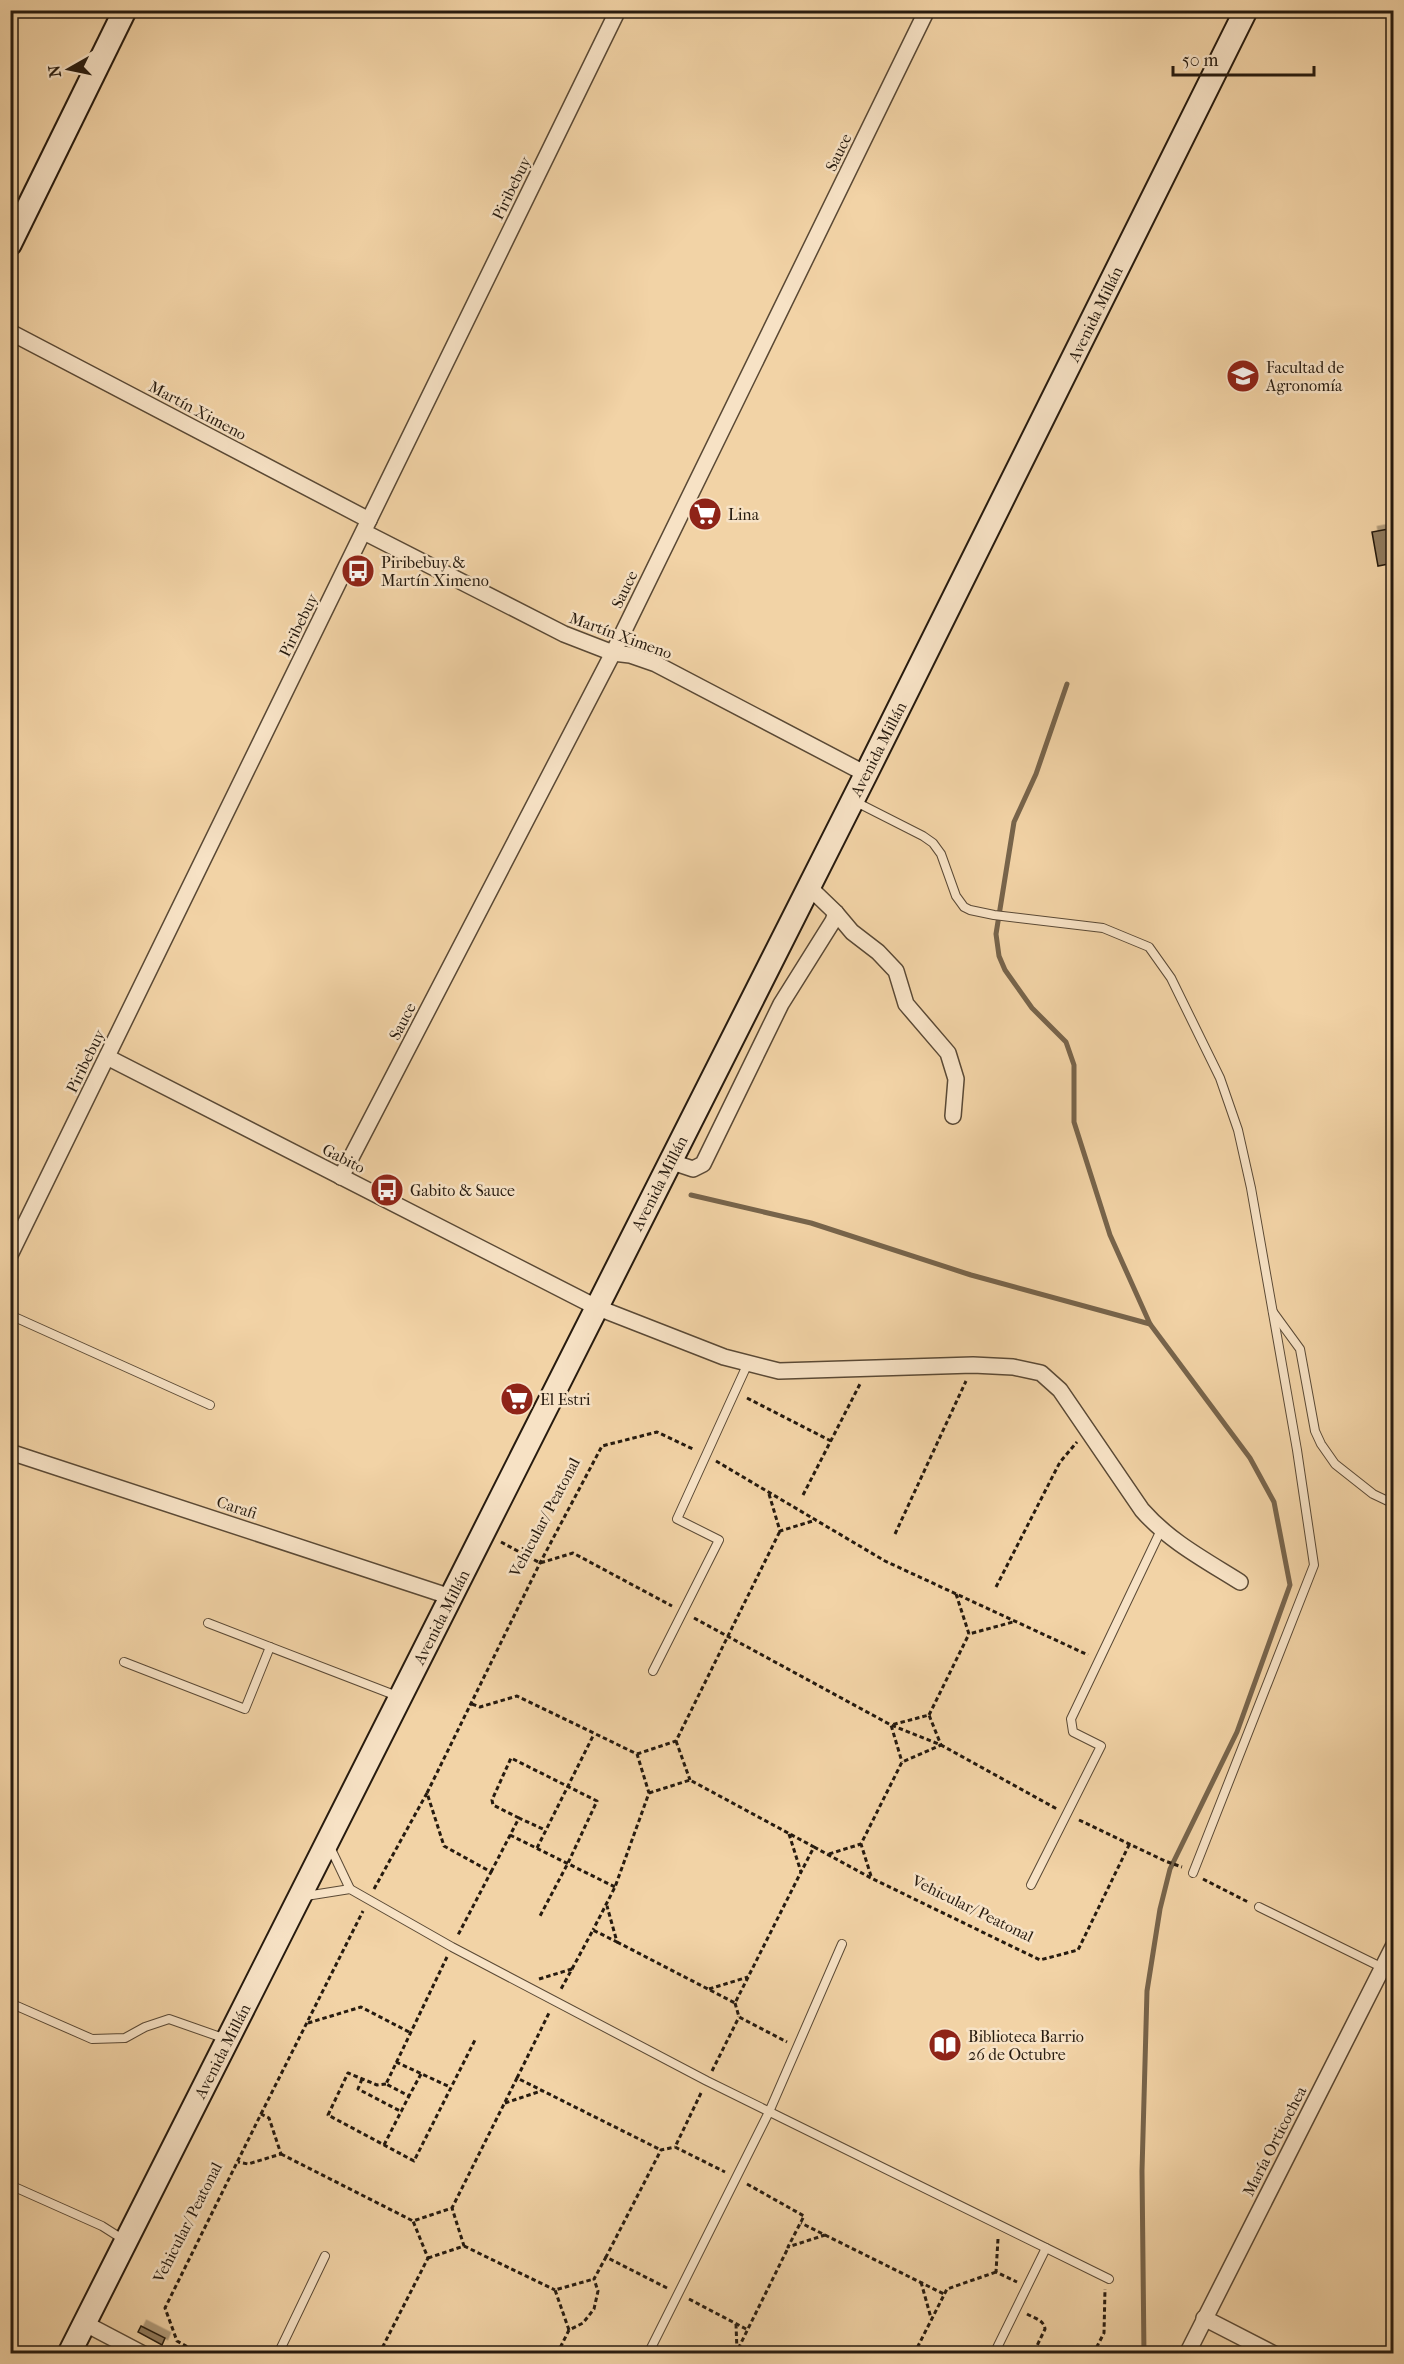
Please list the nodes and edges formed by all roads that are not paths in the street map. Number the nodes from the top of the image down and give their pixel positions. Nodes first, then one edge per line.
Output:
1 (125, 10) edge
2 (618, 10) edge
3 (927, 10) edge
4 (1246, 10) edge
5 (10, 244) edge
6 (10, 332) edge
7 (366, 526) junction
8 (613, 652) junction
9 (866, 774) junction
10 (852, 801) junction
11 (808, 887) junction
12 (836, 913) junction
13 (107, 1057) junction
14 (953, 1116) dead end
15 (669, 1161) junction
16 (341, 1177) junction
17 (10, 1255) edge
18 (596, 1307) junction
19 (1272, 1310) junction
20 (10, 1315) edge
21 (748, 1363) junction
22 (210, 1406) dead end
23 (10, 1452) edge
24 (1394, 1504) edge
25 (1161, 1530) junction
26 (1240, 1582) dead end
27 (451, 1597) junction
28 (208, 1623) dead end
29 (270, 1647) junction
30 (124, 1662) dead end
31 (653, 1671) dead end
32 (401, 1698) junction
33 (328, 1843) junction
34 (1192, 1873) dead end
35 (1030, 1885) dead end
36 (350, 1889) junction
37 (300, 1897) junction
38 (1259, 1907) road end
39 (842, 1944) dead end
40 (1392, 1951) edge
41 (1381, 1967) junction
42 (10, 2003) edge
43 (227, 2040) junction
44 (769, 2112) junction
45 (10, 2185) edge
46 (125, 2241) junction
47 (1046, 2248) junction
48 (324, 2256) dead end
49 (1109, 2279) road end
50 (1204, 2318) junction
51 (84, 2323) junction
52 (69, 2354) edge
53 (143, 2354) edge
54 (278, 2354) edge
55 (648, 2354) edge
56 (994, 2354) edge
57 (1187, 2354) edge
58 (1274, 2354) edge

1 - 5 main road
2 - 7 street, Piribebuy
3 - 8 street, Sauce
4 - 9 main road, Avenida Millán
6 - 7 street, Martín Ximeno
7 - 8 street, Martín Ximeno
7 - 13 street, Piribebuy
8 - 9 street, Martín Ximeno
8 - 16 street, Sauce
9 - 10 main road, Avenida Millán
10 - 11 main road, Avenida Millán
10 - 19 lane
11 - 12 street
11 - 15 main road, Avenida Millán
12 - 14 street
12 - 15 street
13 - 16 street, Gabito
13 - 17 street, Piribebuy
15 - 18 main road, Avenida Millán
16 - 18 street, Gabito
18 - 21 street
18 - 27 main road, Avenida Millán
19 - 24 lane
19 - 34 lane
20 - 22 lane
21 - 25 street
21 - 31 lane
23 - 27 street, Carafi
25 - 26 street
25 - 35 lane
27 - 32 main road, Avenida Millán
28 - 29 lane
29 - 30 lane
29 - 32 lane
32 - 33 main road, Avenida Millán
33 - 36 lane
33 - 37 main road, Avenida Millán
36 - 37 lane
36 - 44 lane
37 - 43 main road, Avenida Millán
38 - 41 lane
39 - 44 lane
40 - 41 street, María Orticochea
41 - 50 street, María Orticochea
42 - 43 lane
43 - 46 main road, Avenida Millán
44 - 47 lane
44 - 55 lane
45 - 46 lane
46 - 51 main road, Avenida Millán
47 - 49 lane
47 - 56 lane
48 - 54 lane
50 - 57 street, María Orticochea
50 - 58 street
51 - 52 main road, Avenida Millán
51 - 53 street

